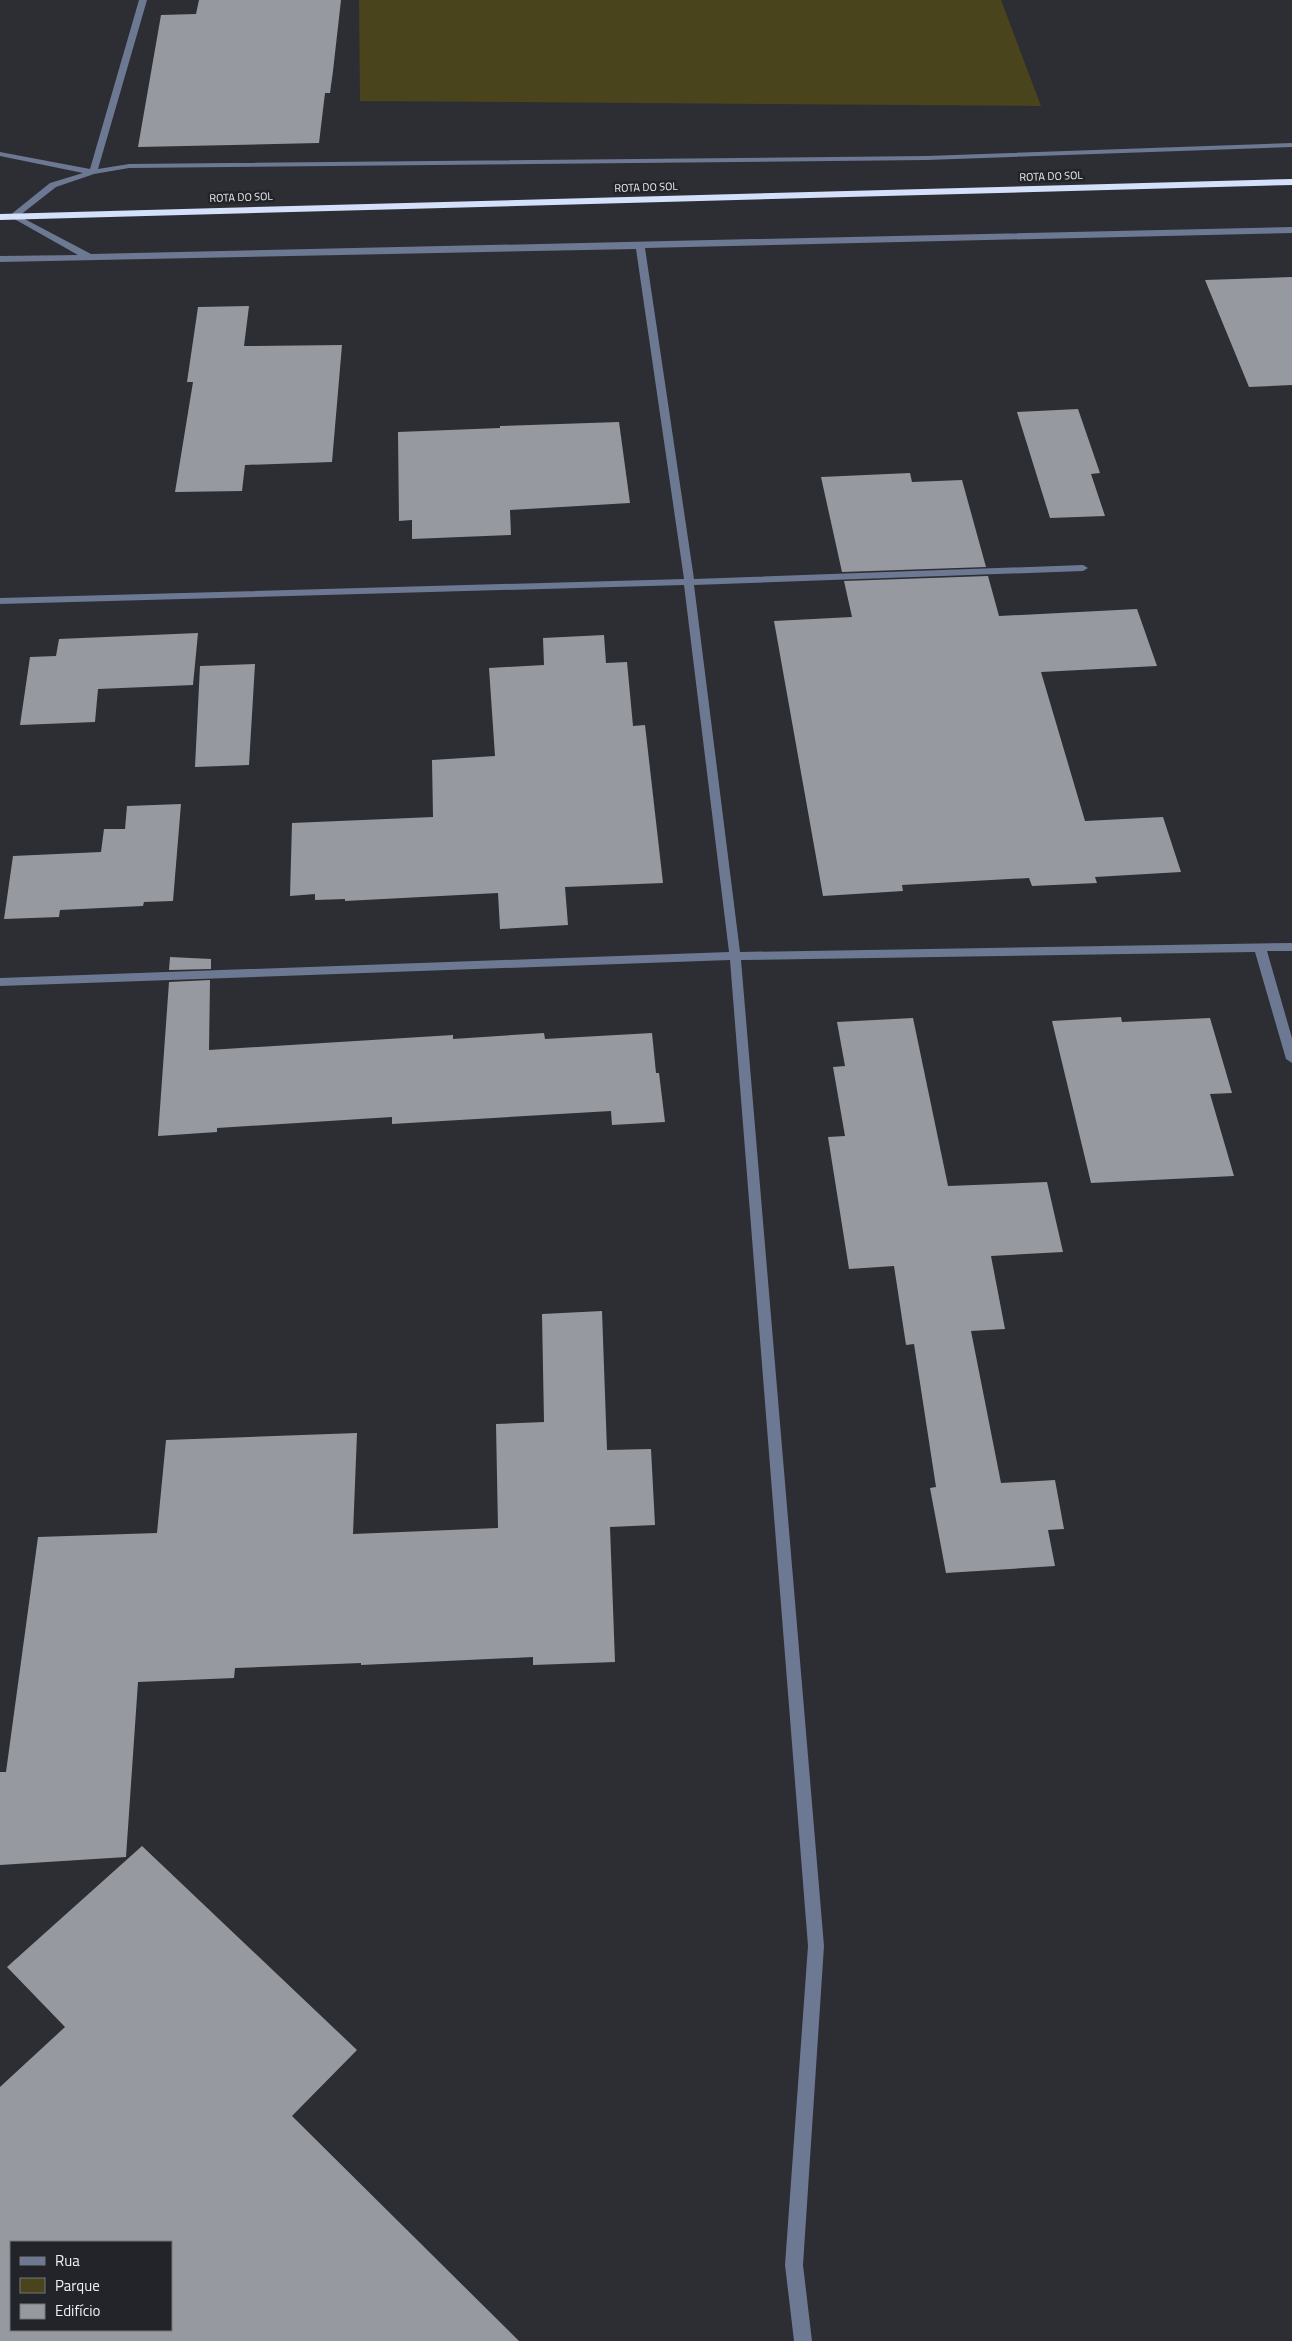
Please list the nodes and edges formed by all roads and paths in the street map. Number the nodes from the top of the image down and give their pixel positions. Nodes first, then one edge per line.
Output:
1 (143, 0) edge
2 (1292, 145) edge
3 (0, 154) edge
4 (93, 172) junction
5 (1292, 182) edge
6 (0, 216) edge
7 (13, 216) junction
8 (1292, 230) edge
9 (640, 246) junction
10 (89, 257) junction
11 (0, 259) edge
12 (1083, 568) dead end
13 (689, 582) junction
14 (0, 601) edge
15 (1292, 947) edge
16 (1260, 948) junction
17 (735, 956) junction
18 (0, 982) edge
19 (1292, 1059) edge
20 (803, 2341) edge

1 - 4 street
2 - 4 street
3 - 4 street
4 - 7 street
5 - 7 highway, ROTA DO SOL
6 - 7 highway, ROTA DO SOL
7 - 10 street
8 - 9 street
9 - 10 street
9 - 13 street
10 - 11 street
12 - 13 street
13 - 14 street
13 - 17 street
15 - 16 street
16 - 17 street
16 - 19 street
17 - 18 street
17 - 20 street

